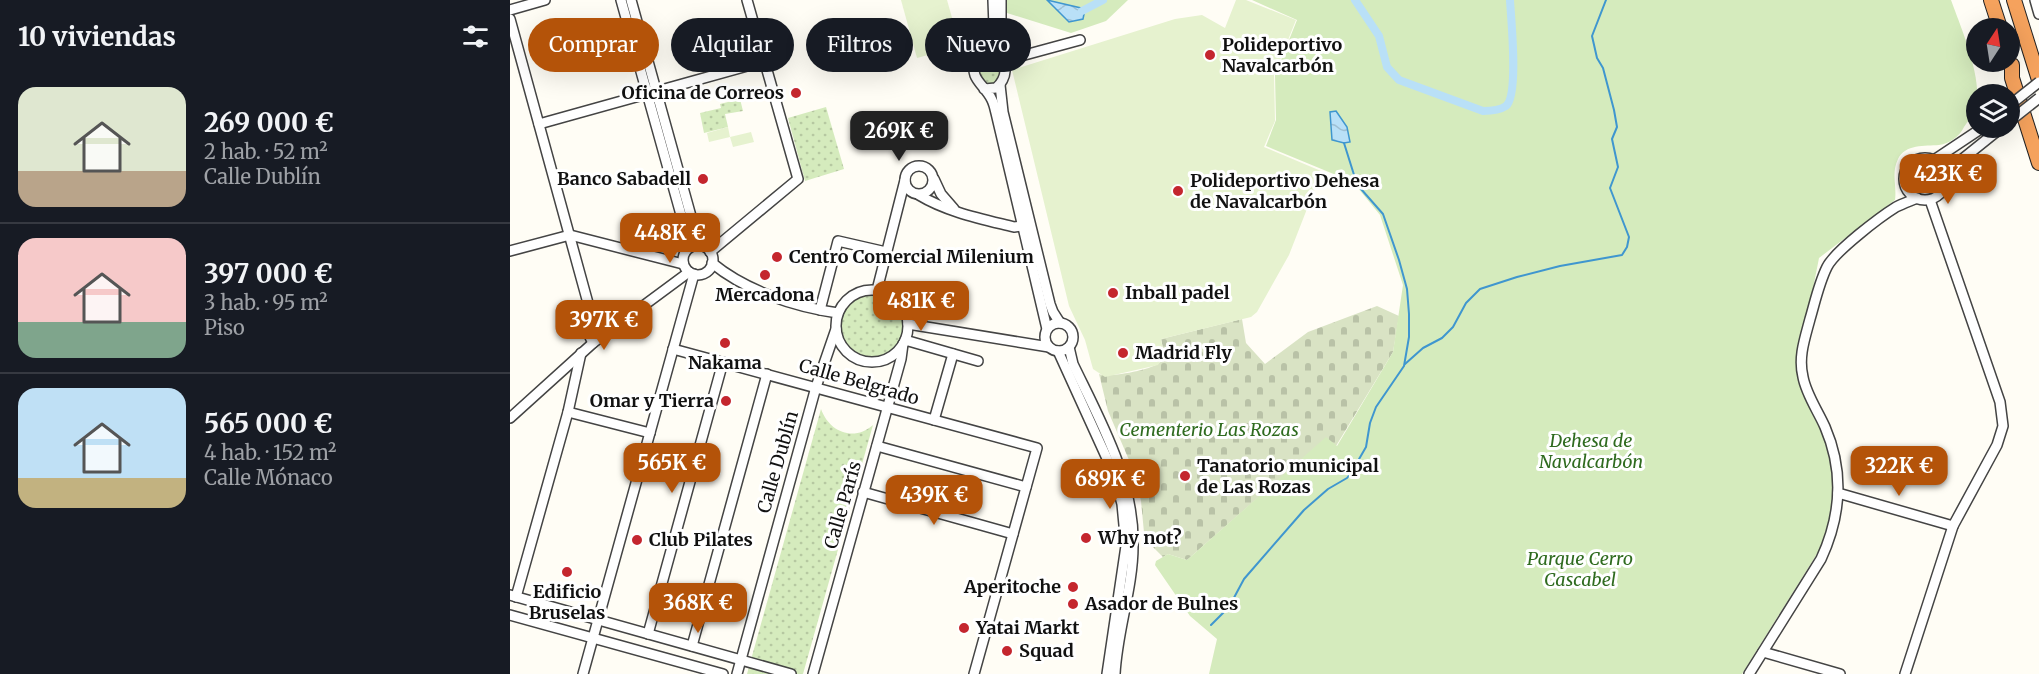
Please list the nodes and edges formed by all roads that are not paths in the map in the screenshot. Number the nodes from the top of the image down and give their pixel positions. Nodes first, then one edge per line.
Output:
1 (545, 0) edge
2 (621, 0) edge
3 (631, 0) edge
4 (747, 0) edge
5 (993, 0) edge
6 (1001, 0) edge
7 (1991, 0) edge
8 (2014, 0) edge
9 (2035, 0) edge
10 (510, 10) edge
11 (2039, 14) edge
12 (752, 18) edge
13 (994, 18) edge
14 (1001, 18) edge
15 (1997, 18) edge
16 (510, 19) edge
17 (1080, 40) dead end
18 (1031, 53) edge
19 (725, 72) edge
20 (768, 72) edge
21 (975, 72) edge
22 (1005, 72) edge
23 (2012, 72) edge
24 (2014, 72) edge
25 (2039, 81) edge
26 (1000, 85) junction
27 (984, 89) junction
28 (652, 92) junction
29 (2020, 97) edge
30 (2039, 98) edge
31 (2020, 113) edge
32 (539, 124) junction
33 (1967, 138) edge
34 (1988, 138) edge
35 (2039, 150) edge
36 (1934, 160) junction
37 (2039, 163) edge
38 (1945, 173) junction
39 (934, 179) junction
40 (905, 180) junction
41 (1906, 187) junction
42 (919, 195) junction
43 (1917, 198) junction
44 (1930, 200) junction
45 (1896, 207) junction
46 (897, 208) junction
47 (954, 209) junction
48 (1022, 226) junction
49 (570, 235) junction
50 (695, 246) junction
51 (510, 251) edge
52 (710, 252) junction
53 (886, 252) junction
54 (712, 263) junction
55 (689, 270) junction
56 (877, 290) junction
57 (820, 310) junction
58 (838, 313) junction
59 (1060, 322) junction
60 (908, 324) junction
61 (836, 329) junction
62 (1046, 332) junction
63 (904, 342) junction
64 (593, 343) junction
65 (1026, 343) junction
66 (1069, 347) junction
67 (1053, 349) junction
68 (673, 350) junction
69 (582, 353) junction
70 (953, 354) junction
71 (978, 361) dead end
72 (723, 362) junction
73 (767, 374) junction
74 (816, 387) junction
75 (887, 408) junction
76 (568, 412) junction
77 (510, 418) edge
78 (934, 420) junction
79 (650, 433) junction
80 (877, 446) junction
81 (1026, 487) junction
82 (863, 492) junction
83 (1838, 493) junction
84 (1953, 526) junction
85 (1013, 534) junction
86 (513, 596) edge
87 (510, 615) edge
88 (598, 620) junction
89 (648, 634) junction
90 (593, 638) junction
91 (692, 646) junction
92 (1763, 652) junction
93 (741, 660) junction
94 (583, 674) edge
95 (723, 674) edge
96 (737, 674) edge
97 (791, 674) edge
98 (813, 674) edge
99 (974, 674) edge
100 (1107, 674) edge
101 (1115, 674) edge
102 (1749, 674) edge
103 (1840, 674) edge
104 (1905, 674) edge

1 - 10 street
2 - 28 street
3 - 28 street
4 - 12 street
5 - 13 street
6 - 14 street
7 - 15 highway
8 - 25 highway
9 - 11 street
16 - 32 street
17 - 18 street
19 - 28 street
20 - 52 street
21 - 27 street
22 - 26 street
23 - 37 highway
24 - 35 highway
25 - 29 street, bridge
26 - 27 street
26 - 59 street
27 - 48 street
28 - 32 street
28 - 50 street
30 - 31 street, bridge
32 - 49 street
33 - 36 street
34 - 38 street
36 - 38 street
36 - 41 street
38 - 44 street
39 - 40 street
39 - 42 street
39 - 47 street
40 - 42 street
40 - 46 street
41 - 43 street
41 - 45 street
42 - 46 street
42 - 47 street
43 - 44 street
43 - 45 street
44 - 84 street
45 - 83 street
46 - 53 street
47 - 48 street
48 - 62 street
49 - 51 street
49 - 55 street
49 - 64 street
50 - 52 street
50 - 55 street
52 - 54 street
53 - 56 street
53 - 57 street
54 - 55 street
54 - 57 street
55 - 64 street
55 - 68 street
56 - 58 street
56 - 60 street
57 - 58 street
58 - 61 street
59 - 62 street
59 - 66 street
60 - 63 street
60 - 65 street
61 - 63 street
61 - 74 street, Calle Dublín
62 - 65 street
62 - 67 street
63 - 70 street
63 - 75 street, Calle París
64 - 69 street
65 - 67 street
66 - 67 street
66 - 101 street
67 - 100 street
68 - 72 street, Calle Belgrado
68 - 79 street
69 - 76 street
69 - 77 street
70 - 71 street
70 - 78 street
72 - 73 street, Calle Belgrado
72 - 89 street
73 - 74 street, Calle Belgrado
73 - 91 street
74 - 75 street, Calle Belgrado
74 - 93 street, Calle Dublín
75 - 78 street, Calle Belgrado
75 - 80 street, Calle París
76 - 79 street
76 - 86 street
78 - 81 street, Calle Belgrado
79 - 88 street
80 - 81 street
80 - 82 street, Calle París
81 - 85 street
82 - 85 street
82 - 98 street, Calle París
83 - 84 street
83 - 92 street
84 - 104 street
85 - 99 street
86 - 88 street
87 - 90 street
88 - 89 street
88 - 90 street
89 - 91 street
90 - 94 street
90 - 95 street
91 - 93 street
92 - 102 street
92 - 103 street
93 - 96 street, Calle Dublín
93 - 97 street

